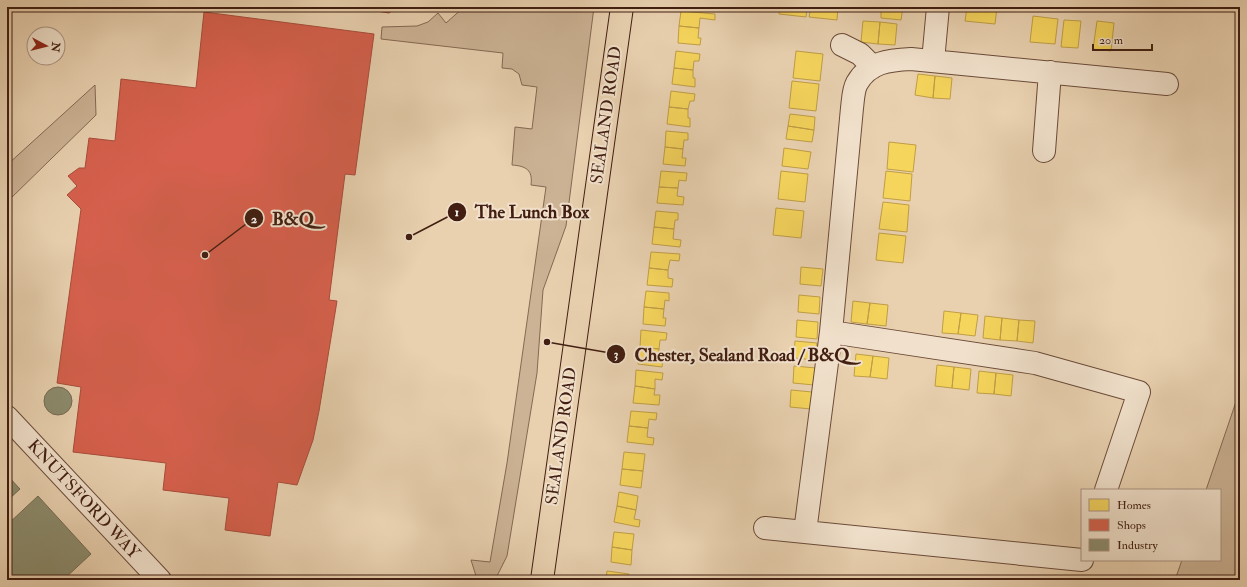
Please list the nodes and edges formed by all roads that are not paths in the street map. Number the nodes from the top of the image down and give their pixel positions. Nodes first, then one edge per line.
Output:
1 (622, 7) edge
2 (938, 7) edge
3 (842, 45) dead end
4 (933, 61) junction
5 (873, 67) junction
6 (1050, 72) junction
7 (1167, 84) dead end
8 (1044, 151) dead end
9 (831, 332) junction
10 (7, 417) edge
11 (1106, 489) edge
12 (765, 528) dead end
13 (804, 532) junction
14 (1081, 560) edge
15 (160, 580) edge
16 (542, 580) edge

1 - 16 main road, SEALAND ROAD
2 - 4 street
3 - 5 street
4 - 5 street
4 - 6 street
5 - 9 street
6 - 7 street
6 - 8 street
9 - 11 street
9 - 13 street
10 - 15 street, KNUTSFORD WAY
12 - 13 street
13 - 14 street

